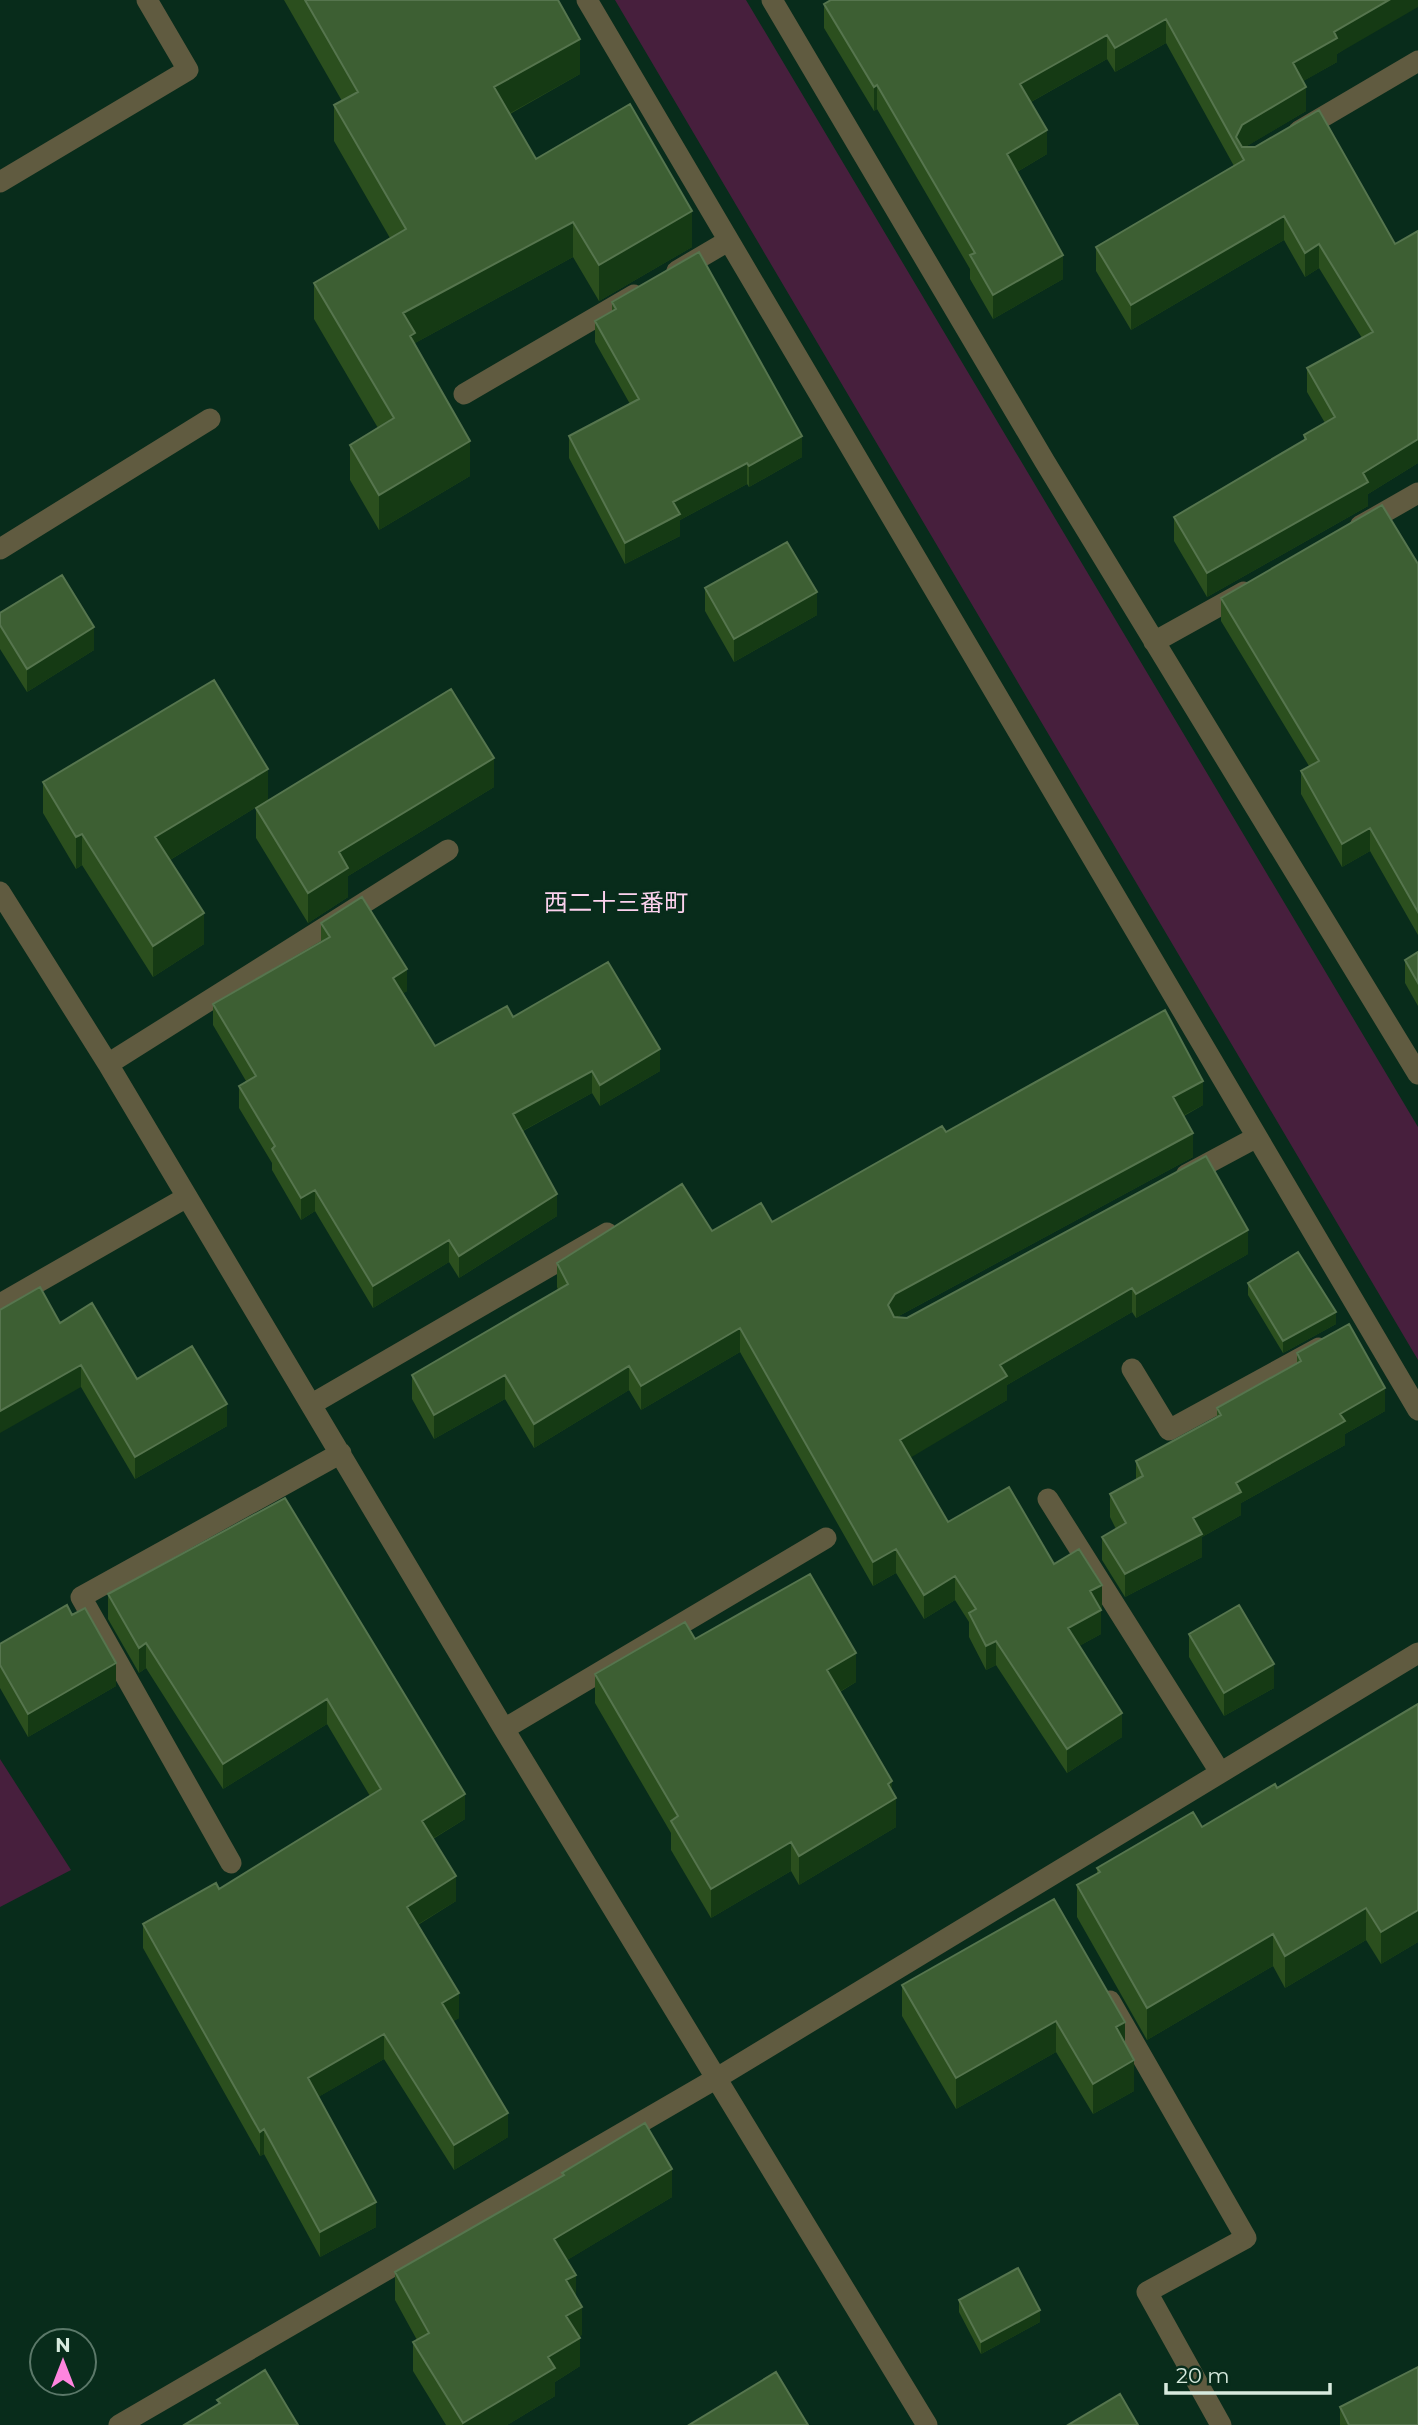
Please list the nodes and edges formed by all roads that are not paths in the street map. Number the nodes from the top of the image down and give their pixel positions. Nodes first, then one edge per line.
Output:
1 (147, 0) edge
2 (587, 0) edge
3 (772, 0) edge
4 (1418, 61) edge
5 (1285, 139) edge
6 (0, 182) edge
7 (728, 241) junction
8 (464, 394) dead end
9 (210, 419) dead end
10 (1418, 493) edge
11 (1346, 534) edge
12 (0, 549) edge
13 (1262, 581) edge
14 (1154, 642) junction
15 (448, 850) dead end
16 (0, 892) edge
17 (108, 1064) junction
18 (1418, 1073) edge
19 (1257, 1137) junction
20 (1171, 1183) edge
21 (187, 1197) junction
22 (628, 1220) edge
23 (0, 1304) edge
24 (1366, 1323) junction
25 (1132, 1369) dead end
26 (312, 1404) junction
27 (1418, 1410) edge
28 (341, 1453) junction
29 (1048, 1499) dead end
30 (826, 1538) dead end
31 (1418, 1653) edge
32 (504, 1729) junction
33 (1220, 1772) junction
34 (231, 1863) dead end
35 (1041, 1881) junction
36 (1055, 1905) edge
37 (1102, 1988) edge
38 (717, 2078) junction
39 (119, 2425) edge
40 (928, 2425) edge
41 (1221, 2425) edge

1 - 6 street
2 - 7 street
3 - 14 street
4 - 5 street
7 - 8 street
7 - 19 street
9 - 12 street
10 - 11 street
13 - 14 street
14 - 18 street
15 - 17 street
16 - 17 street
17 - 21 street
19 - 20 street
19 - 24 street
21 - 23 street
21 - 26 street
22 - 26 street
24 - 25 street
24 - 27 street
26 - 28 street
28 - 32 street
28 - 34 street
29 - 33 street
30 - 32 street
31 - 33 street
32 - 38 street
33 - 35 street
35 - 36 street
35 - 38 street
37 - 41 street
38 - 39 street
38 - 40 street

